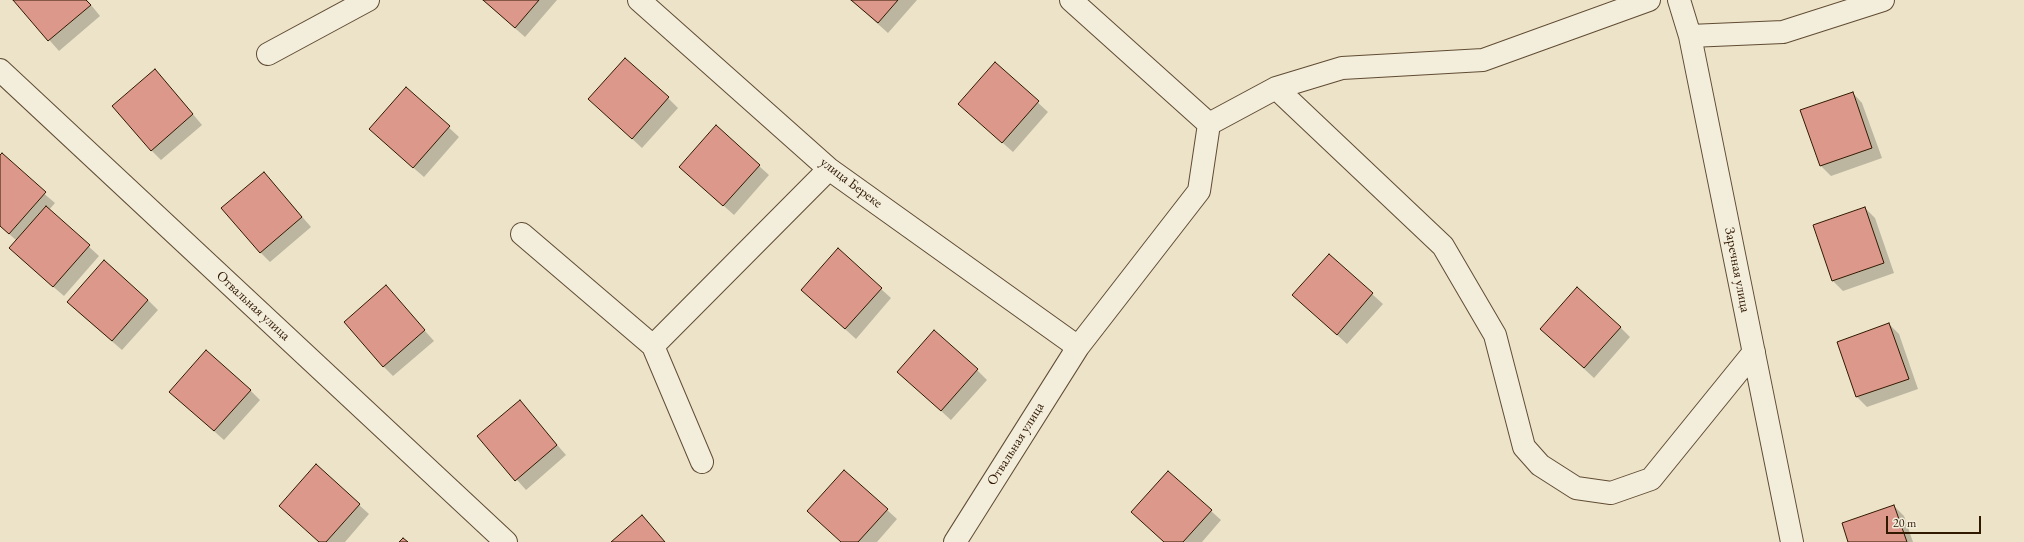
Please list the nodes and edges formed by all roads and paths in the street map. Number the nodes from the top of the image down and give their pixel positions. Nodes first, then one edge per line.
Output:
1 (368, 0) edge
2 (639, 0) edge
3 (1071, 0) edge
4 (1649, 0) edge
5 (1679, 0) edge
6 (1883, 0) edge
7 (1690, 36) junction
8 (268, 54) dead end
9 (0, 70) edge
10 (1276, 88) junction
11 (1209, 124) junction
12 (829, 169) junction
13 (522, 234) dead end
14 (653, 346) junction
15 (1078, 347) junction
16 (1754, 352) junction
17 (702, 462) dead end
18 (506, 542) edge
19 (955, 542) edge
20 (1792, 542) edge

1 - 8 street
2 - 12 street, улица Береке
3 - 11 street
4 - 10 street
5 - 7 street, Заречная улица
6 - 7 street
7 - 16 street, Заречная улица
9 - 18 street, Отвальная улица
10 - 11 street
10 - 16 street
11 - 15 street, Отвальная улица
12 - 14 street
12 - 15 street, улица Береке
13 - 14 street
14 - 17 street
15 - 19 street, Отвальная улица
16 - 20 street, Заречная улица

